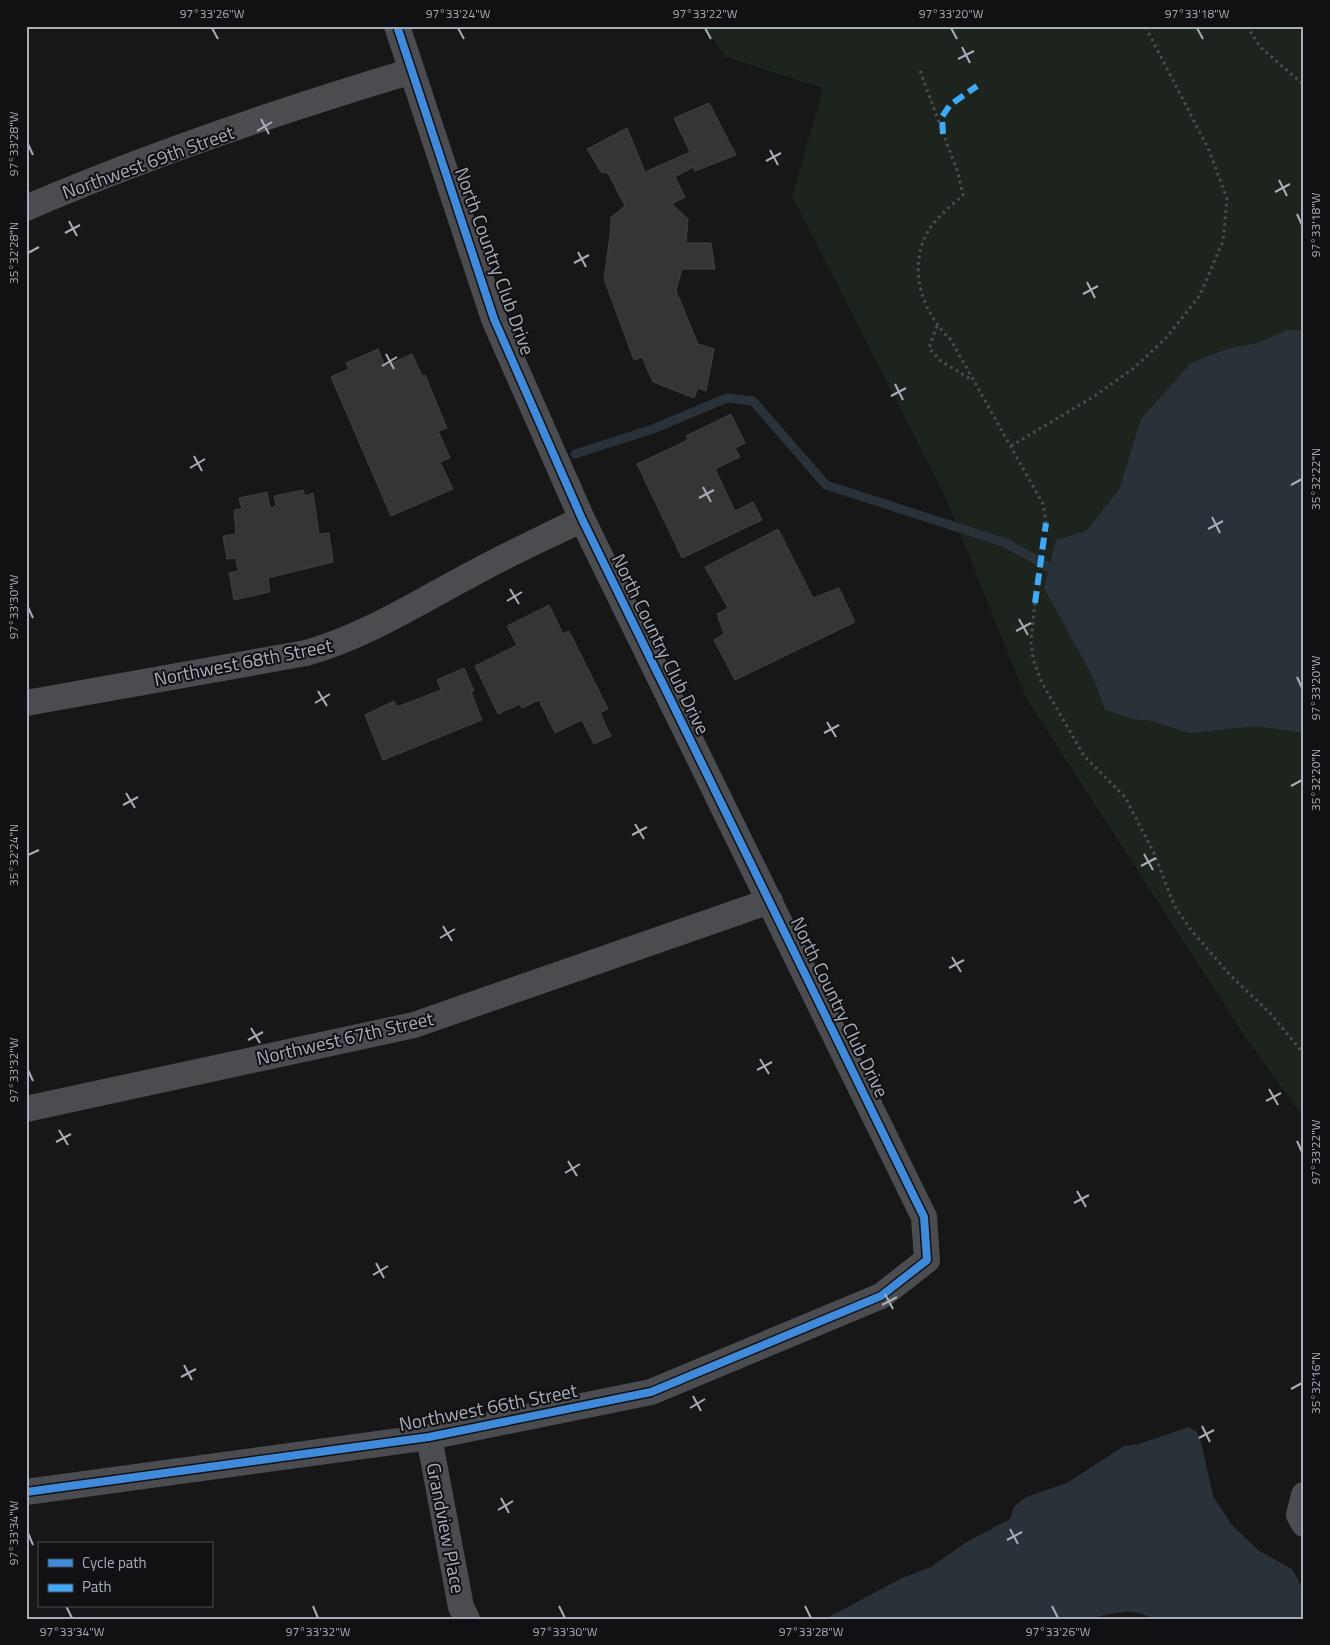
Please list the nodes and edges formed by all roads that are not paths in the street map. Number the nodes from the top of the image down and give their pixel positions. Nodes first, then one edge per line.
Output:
1 (397, 26) edge
2 (412, 71) junction
3 (26, 208) edge
4 (582, 519) junction
5 (26, 703) edge
6 (770, 901) junction
7 (26, 1109) edge
8 (927, 1260) joint
9 (429, 1437) junction
10 (26, 1492) edge
11 (1304, 1495) edge
12 (1304, 1524) edge
13 (467, 1619) edge

1 - 2 street, North Country Club Drive
2 - 3 street, Northwest 69th Street
2 - 4 street, North Country Club Drive
4 - 5 street, Northwest 68th Street
4 - 6 street, North Country Club Drive
6 - 7 street, Northwest 67th Street
6 - 8 street, North Country Club Drive
8 - 9 street, Northwest 66th Street
9 - 10 street, Northwest 66th Street
9 - 13 street, Grandview Place
11 - 12 street

